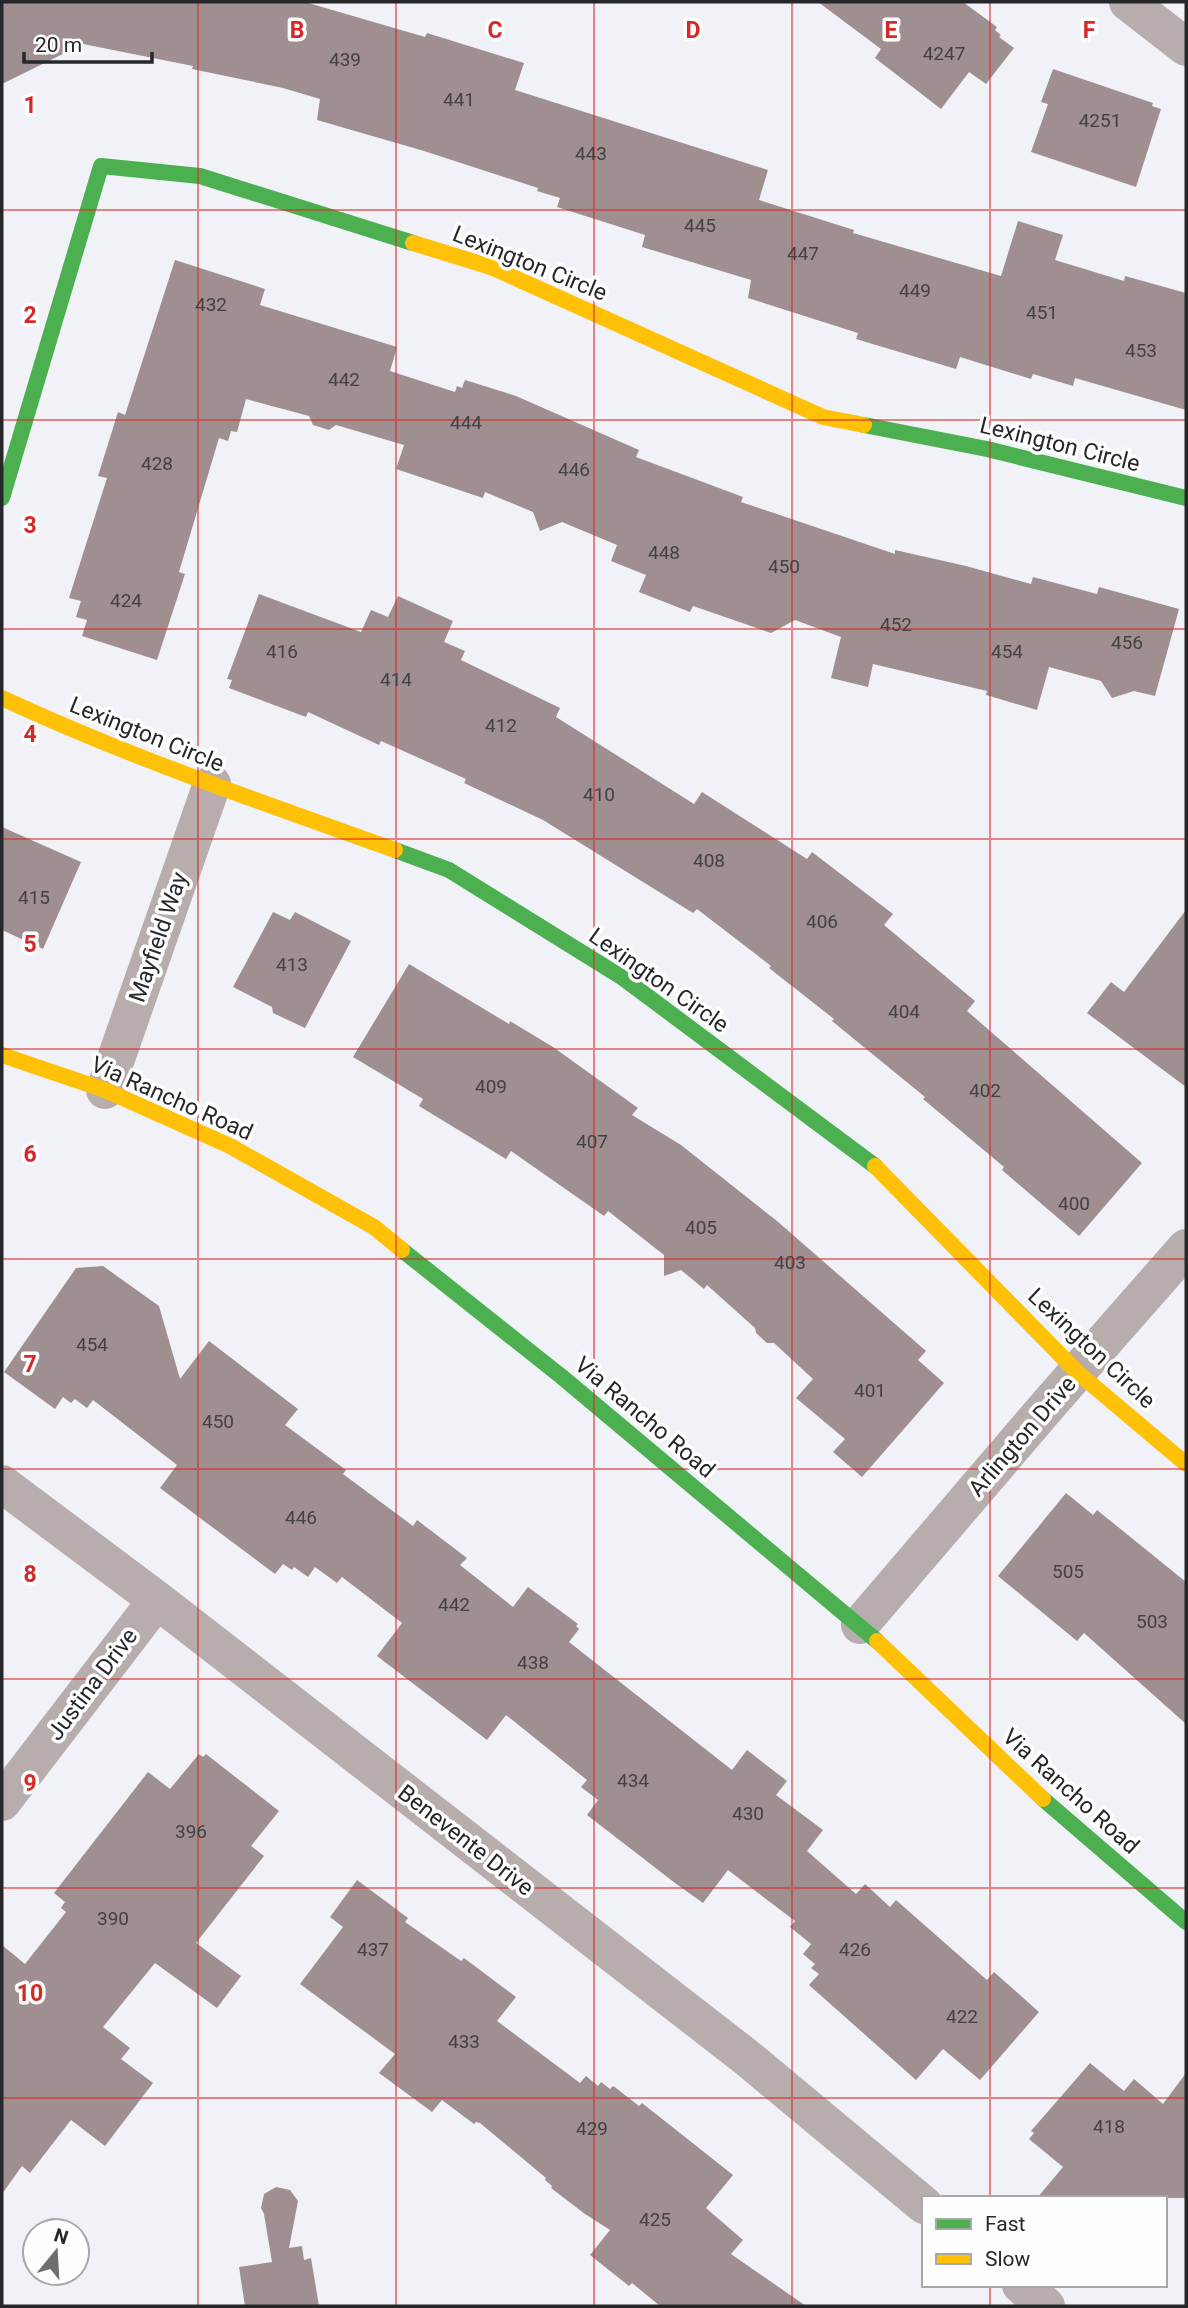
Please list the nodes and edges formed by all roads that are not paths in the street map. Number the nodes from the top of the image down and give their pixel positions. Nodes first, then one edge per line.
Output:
1 (1128, 2) edge
2 (1186, 47) edge
3 (2, 498) edge
4 (1186, 498) edge
5 (2, 698) edge
6 (212, 784) junction
7 (2, 1055) edge
8 (105, 1090) junction
9 (1186, 1248) edge
10 (1077, 1372) junction
11 (1186, 1464) edge
12 (2, 1484) edge
13 (156, 1600) junction
14 (860, 1625) junction
15 (2, 1802) edge
16 (1186, 1923) edge
17 (922, 2203) edge
18 (1023, 2287) edge
19 (1046, 2306) edge

1 - 2 street
3 - 4 street, Lexington Circle
5 - 6 street, Lexington Circle
6 - 8 street, Mayfield Way
6 - 10 street, Lexington Circle
7 - 8 street, Via Rancho Road
8 - 14 street, Via Rancho Road
9 - 10 street, Arlington Drive
10 - 11 street, Lexington Circle
10 - 14 street, Arlington Drive
12 - 13 street, Benevente Drive
13 - 15 street, Justina Drive
13 - 17 street, Benevente Drive
14 - 16 street, Via Rancho Road
18 - 19 street

